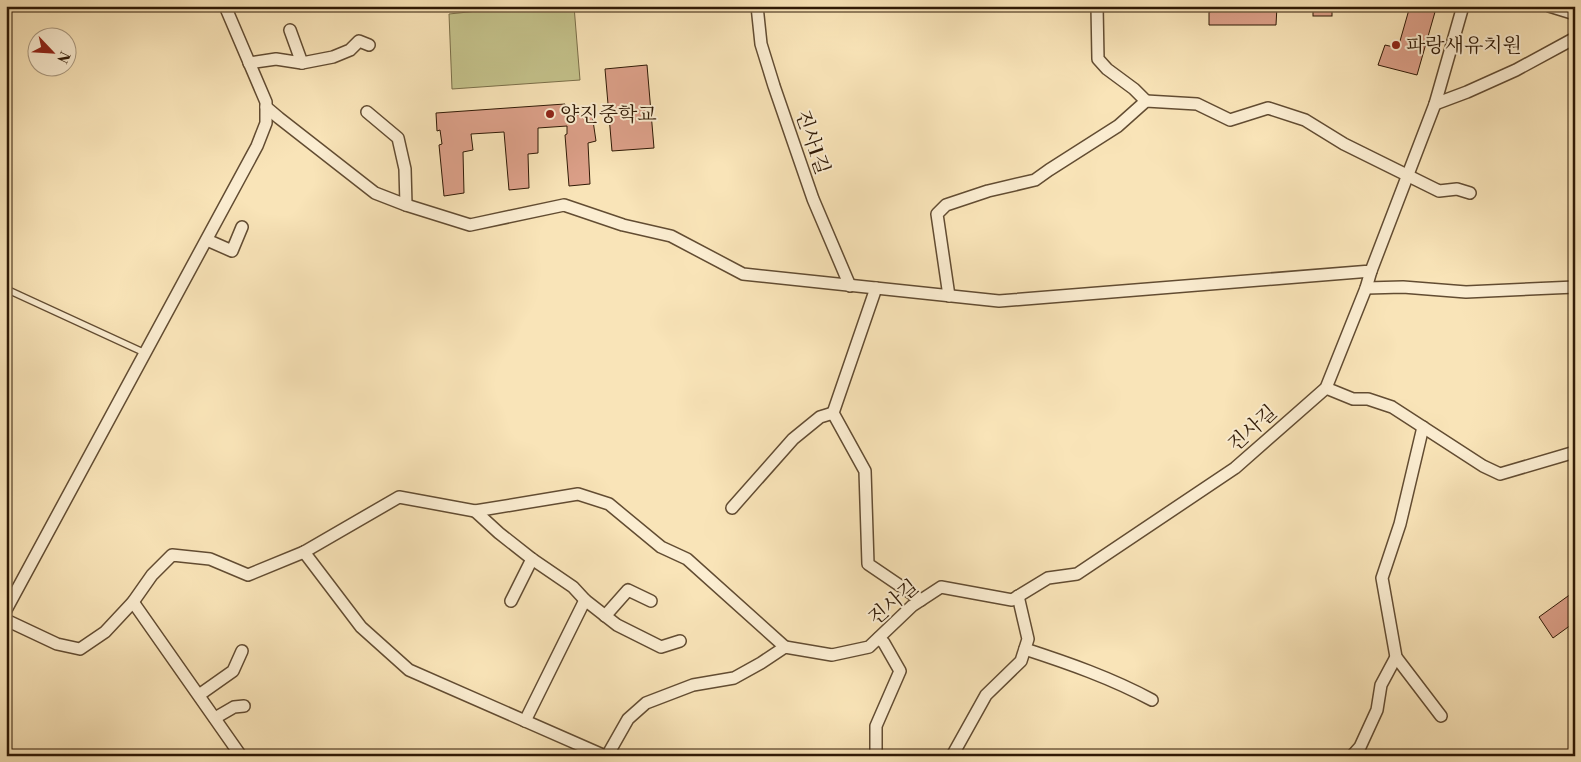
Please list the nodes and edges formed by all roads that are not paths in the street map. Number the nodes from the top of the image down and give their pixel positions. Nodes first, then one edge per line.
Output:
1 (225, 6) edge
2 (756, 6) edge
3 (1097, 6) edge
4 (1463, 6) edge
5 (1549, 6) edge
6 (1575, 14) edge
7 (290, 30) dead end
8 (1575, 38) edge
9 (369, 45) dead end
10 (249, 63) junction
11 (302, 63) junction
12 (1146, 101) junction
13 (1434, 104) junction
14 (266, 107) junction
15 (367, 112) dead end
16 (1407, 176) junction
17 (1470, 194) dead end
18 (406, 205) junction
19 (242, 227) dead end
20 (207, 240) junction
21 (1371, 271) junction
22 (850, 286) junction
23 (1575, 286) edge
24 (876, 288) junction
25 (1366, 288) junction
26 (6, 289) edge
27 (949, 296) junction
28 (145, 353) junction
29 (1326, 388) junction
30 (833, 413) junction
31 (1422, 428) junction
32 (1575, 452) edge
33 (732, 508) dead end
34 (475, 511) junction
35 (304, 552) junction
36 (532, 559) junction
37 (1018, 596) junction
38 (585, 600) junction
39 (921, 600) junction
40 (511, 601) dead end
41 (651, 601) dead end
42 (133, 602) junction
43 (6, 610) edge
44 (605, 616) junction
45 (6, 620) edge
46 (879, 638) junction
47 (680, 641) dead end
48 (785, 647) junction
49 (1025, 649) junction
50 (242, 651) dead end
51 (1396, 657) junction
52 (199, 695) junction
53 (1152, 700) dead end
54 (244, 706) dead end
55 (1441, 716) dead end
56 (214, 718) junction
57 (525, 721) junction
58 (957, 754) edge
59 (241, 756) edge
60 (606, 756) edge
61 (876, 756) edge
62 (1352, 756) edge

1 - 10 street
2 - 22 street, 진사1길
3 - 12 street
4 - 13 street, 진사길
5 - 6 street
7 - 11 street
8 - 13 street
9 - 11 street
10 - 11 street
10 - 14 street
12 - 16 street
12 - 27 street
13 - 16 street, 진사길
14 - 18 street
14 - 20 street
15 - 18 street
16 - 17 street
16 - 21 street, 진사길
18 - 22 street
19 - 20 street
20 - 28 street
21 - 25 street, 진사길
21 - 27 street
22 - 24 street
23 - 25 street
24 - 27 street
24 - 30 street
25 - 29 street, 진사길
26 - 28 lane
28 - 43 street
29 - 31 street
29 - 37 street, 진사길
30 - 33 street
30 - 39 street
31 - 32 street
31 - 51 street
34 - 35 street
34 - 36 street
34 - 48 street
35 - 42 street
35 - 57 street
36 - 38 street
36 - 40 street
37 - 39 street, 진사길
37 - 49 street
38 - 44 street
38 - 57 street
39 - 46 street, 진사길
41 - 44 street
42 - 45 street
42 - 52 street
44 - 47 street
46 - 48 street, 진사길
46 - 61 street
48 - 60 street
49 - 53 street
49 - 58 street
50 - 52 street
51 - 55 street
51 - 62 street
52 - 56 street
54 - 56 street
56 - 59 street
57 - 60 street

